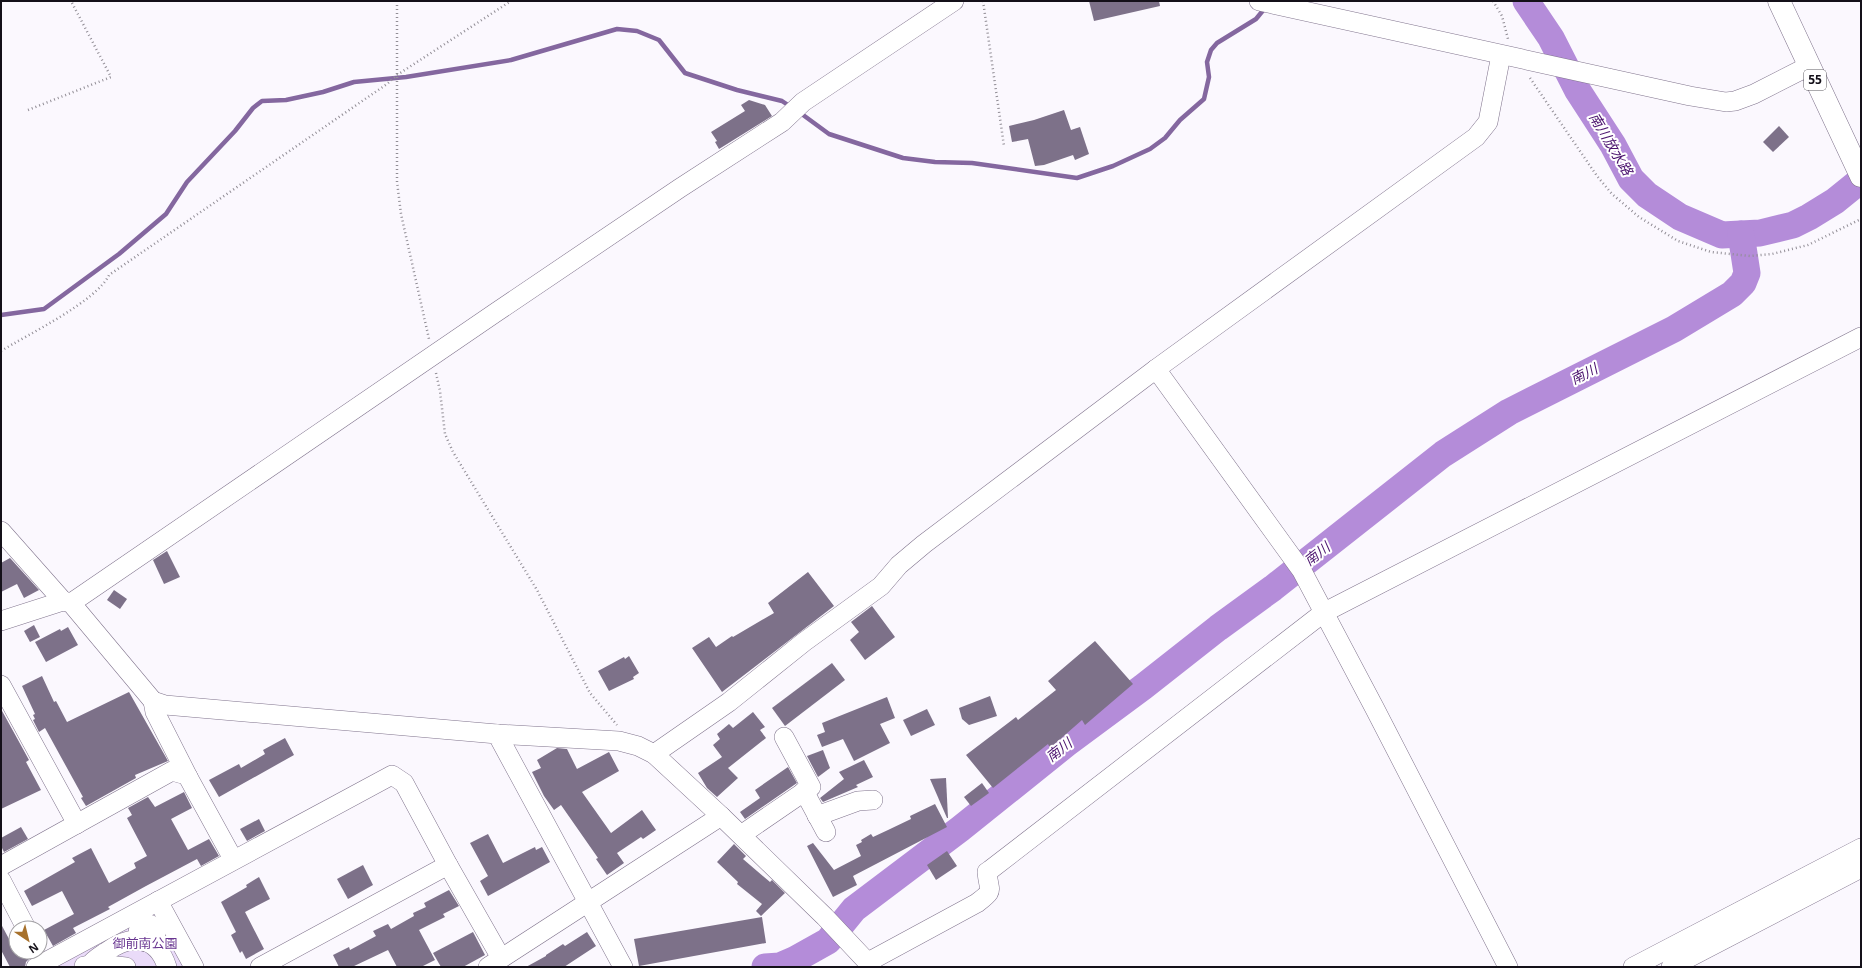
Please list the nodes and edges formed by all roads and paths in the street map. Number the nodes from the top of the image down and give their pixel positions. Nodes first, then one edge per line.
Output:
1 (71, 1) edge
2 (397, 1) edge
3 (511, 1) edge
4 (954, 1) edge
5 (983, 1) edge
6 (1258, 1) edge
7 (1493, 1) edge
8 (1779, 1) edge
9 (1298, 5) edge
10 (1517, 58) junction
11 (1808, 66) junction
12 (396, 75) junction
13 (28, 110) dead end
14 (1004, 146) dead end
15 (1856, 168) edge
16 (1861, 219) edge
17 (1861, 336) edge
18 (1, 351) edge
19 (432, 355) junction
20 (1156, 369) junction
21 (1, 531) edge
22 (67, 602) junction
23 (1323, 613) junction
24 (1, 622) edge
25 (1, 685) edge
26 (153, 701) junction
27 (497, 734) junction
28 (784, 737) dead end
29 (626, 742) junction
30 (654, 754) junction
31 (188, 777) junction
32 (804, 791) junction
33 (872, 800) dead end
34 (721, 816) junction
35 (77, 824) junction
36 (741, 835) junction
37 (1861, 848) edge
38 (233, 860) junction
39 (448, 865) junction
40 (1, 866) edge
41 (1861, 868) edge
42 (1, 880) edge
43 (158, 901) junction
44 (588, 901) junction
45 (22, 920) edge
46 (48, 956) edge
47 (866, 961) edge
48 (494, 963) edge
49 (84, 967) edge
50 (126, 967) edge
51 (167, 967) edge
52 (194, 967) edge
53 (260, 967) edge
54 (623, 967) edge
55 (1508, 967) edge
56 (1633, 967) edge
57 (1671, 967) edge

1 - 13 path
2 - 12 path
3 - 12 path
4 - 19 street
5 - 14 path
6 - 9 street
7 - 10 path
8 - 11 main road, 55
9 - 10 street
10 - 11 street
10 - 16 path
10 - 20 street
11 - 15 main road, 55
12 - 18 path
12 - 19 path
17 - 23 street
19 - 22 street
19 - 29 path
20 - 23 street
20 - 30 street
21 - 22 street
22 - 24 street
22 - 26 street
23 - 47 street
23 - 55 street
25 - 35 street
26 - 27 street
26 - 31 street
27 - 29 street
27 - 44 street
28 - 32 street
29 - 30 street
30 - 34 street
31 - 35 street
31 - 38 street
32 - 33 street
32 - 36 street
34 - 36 street
34 - 44 street
35 - 40 street
36 - 47 street
37 - 56 street
38 - 39 street
38 - 43 street
39 - 48 street
39 - 53 street
41 - 57 street
42 - 45 street
43 - 46 street
43 - 52 street
44 - 48 street
44 - 54 street
49 - 50 street
49 - 51 street

